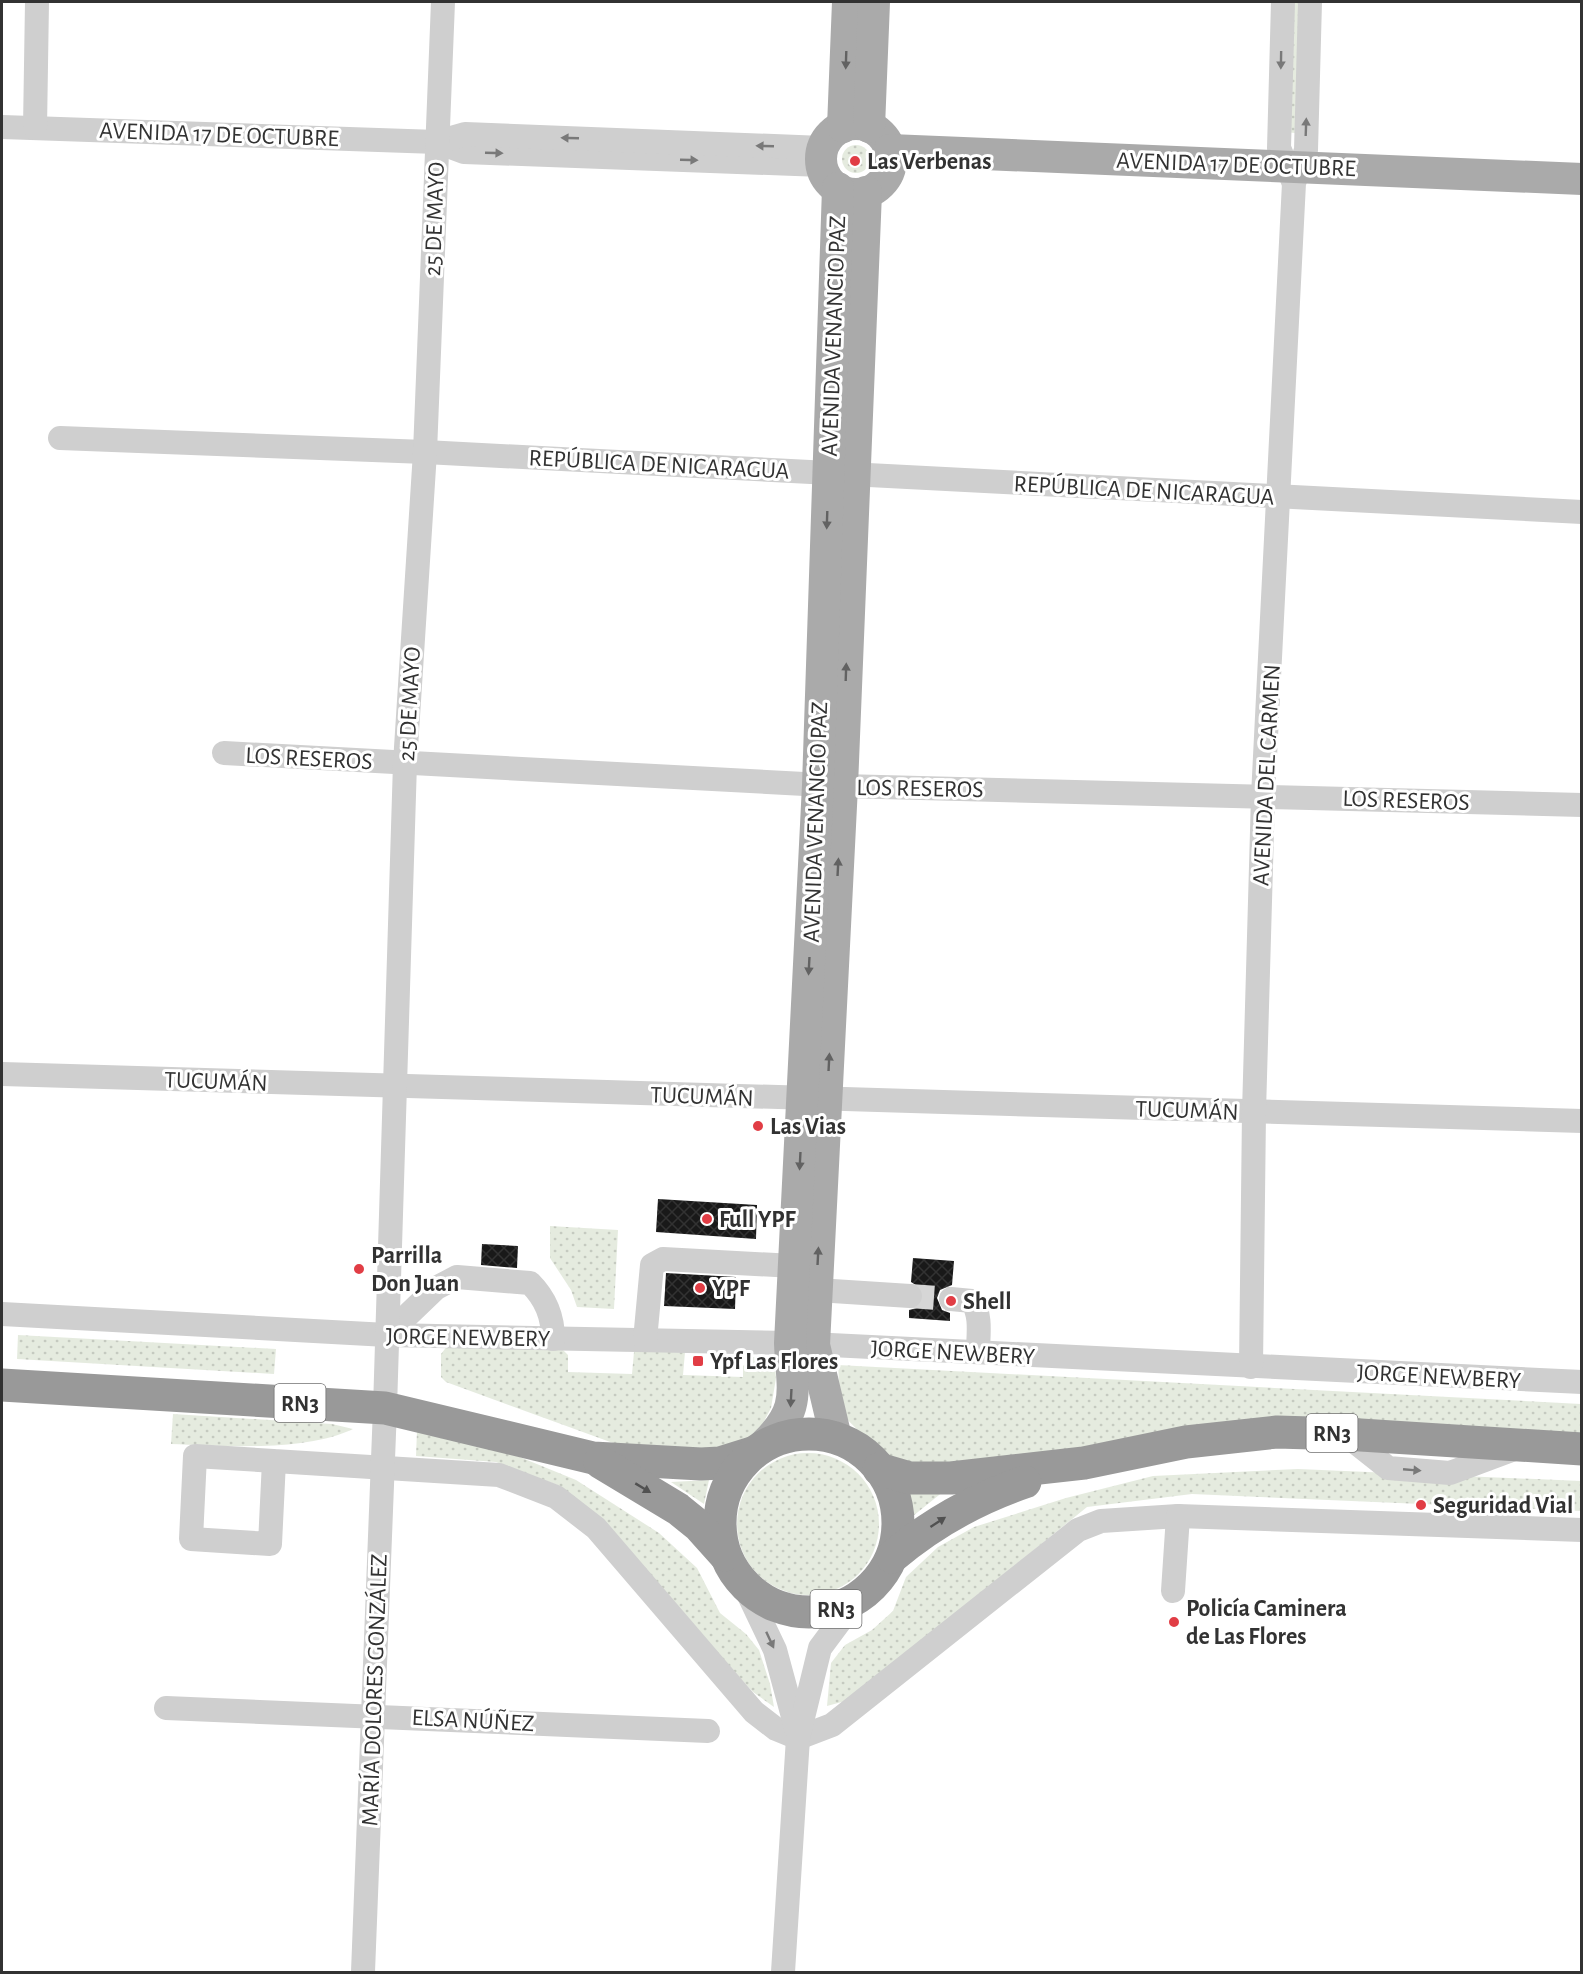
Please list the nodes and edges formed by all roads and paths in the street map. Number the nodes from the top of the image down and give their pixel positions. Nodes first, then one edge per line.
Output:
1 (37, 2) edge
2 (443, 2) edge
3 (848, 2) edge
4 (874, 2) edge
5 (1283, 2) edge
6 (1310, 2) edge
7 (2, 126) edge
8 (35, 128) junction
9 (437, 142) junction
10 (844, 158) junction
11 (890, 159) junction
12 (1294, 171) junction
13 (1581, 179) edge
14 (1581, 196) edge
15 (60, 438) dead end
16 (424, 452) junction
17 (841, 473) junction
18 (1280, 498) junction
19 (1581, 512) edge
20 (224, 753) dead end
21 (405, 763) junction
22 (830, 785) junction
23 (1263, 796) junction
24 (1581, 805) edge
25 (2, 1074) edge
26 (394, 1087) junction
27 (815, 1099) junction
28 (1254, 1112) junction
29 (1581, 1121) edge
30 (794, 1266) junction
31 (817, 1290) junction
32 (910, 1296) tunnel mouth
33 (951, 1299) tunnel mouth
34 (2, 1314) edge
35 (387, 1335) junction
36 (554, 1339) junction
37 (645, 1340) junction
38 (802, 1344) junction
39 (978, 1352) junction
40 (1251, 1367) junction
41 (1581, 1382) edge
42 (2, 1385) edge
43 (385, 1408) junction
44 (836, 1438) junction
45 (758, 1449) junction
46 (1581, 1449) edge
47 (593, 1458) junction
48 (274, 1461) junction
49 (1084, 1463) junction
50 (383, 1467) junction
51 (879, 1469) junction
52 (1178, 1516) junction
53 (1581, 1530) edge
54 (725, 1555) junction
55 (892, 1557) junction
56 (745, 1587) junction
57 (1173, 1591) dead end
58 (855, 1600) junction
59 (166, 1708) dead end
60 (372, 1715) junction
61 (708, 1731) dead end
62 (798, 1738) junction
63 (363, 1972) edge
64 (783, 1972) edge

1 - 8 street
2 - 9 street, 25 DE MAYO
3 -> 10 main road, AVENIDA VENANCIO PAZ
4 - 10 main road, AVENIDA VENANCIO PAZ
5 -> 12 street, AVENIDA DEL CARMEN
12 -> 6 street, AVENIDA DEL CARMEN
7 - 8 street, AVENIDA 17 DE OCTUBRE
8 - 9 street, AVENIDA 17 DE OCTUBRE
9 - 10 street, AVENIDA 17 DE OCTUBRE
9 - 16 street, 25 DE MAYO
10 - 11 main road
10 - 11 main road
10 - 17 main road, AVENIDA VENANCIO PAZ
11 - 12 main road, AVENIDA 17 DE OCTUBRE
12 - 13 main road, AVENIDA 17 DE OCTUBRE
12 - 14 main road, AVENIDA 17 DE OCTUBRE
12 - 18 street, AVENIDA DEL CARMEN
15 - 16 street, REPÚBLICA DE NICARAGUA
16 - 17 street, REPÚBLICA DE NICARAGUA
16 - 21 street, 25 DE MAYO
17 - 18 street, REPÚBLICA DE NICARAGUA
17 - 22 main road, AVENIDA VENANCIO PAZ
18 - 19 street, REPÚBLICA DE NICARAGUA
18 - 23 street, AVENIDA DEL CARMEN
20 - 21 street, LOS RESEROS
21 - 22 street, LOS RESEROS
21 - 26 street, 25 DE MAYO
22 - 23 street, LOS RESEROS
22 - 27 main road, AVENIDA VENANCIO PAZ
23 - 24 street, LOS RESEROS
23 - 28 street, AVENIDA DEL CARMEN
25 - 26 street, TUCUMÁN
26 - 27 street, TUCUMÁN
26 - 35 street, 25 DE MAYO
27 - 28 street, TUCUMÁN
27 -> 30 main road, AVENIDA VENANCIO PAZ
31 -> 27 main road, AVENIDA VENANCIO PAZ
28 - 29 street, TUCUMÁN
28 - 40 street, AVENIDA DEL CARMEN
30 - 37 street
30 - 38 main road, AVENIDA VENANCIO PAZ
31 - 32 street
31 - 38 main road, AVENIDA VENANCIO PAZ
33 - 39 street
34 - 35 street, JORGE NEWBERY
35 - 36 street, JORGE NEWBERY
35 - 36 street
35 - 43 street, 25 DE MAYO
36 - 37 street, JORGE NEWBERY
37 - 38 street, JORGE NEWBERY
38 - 39 street, JORGE NEWBERY
38 - 44 main road, AVENIDA VENANCIO PAZ
38 -> 45 main road, AVENIDA VENANCIO PAZ
39 - 40 street, JORGE NEWBERY
40 - 41 street, JORGE NEWBERY
42 - 43 highway, RN3
43 - 47 highway, RN3
43 - 50 street, MARÍA DOLORES GONZÁLEZ
44 - 45 highway, RN3
44 - 51 highway, RN3
45 - 47 highway, RN3
45 - 54 highway, RN3
46 - 49 highway, RN3
47 -> 54 highway, RN3
48 - 48 street
48 - 50 street
49 - 51 highway, RN3
55 -> 49 highway, RN3
50 - 60 street, MARÍA DOLORES GONZÁLEZ
50 - 62 street
51 - 55 highway, RN3
52 - 53 street
52 - 57 street
52 - 62 street
54 - 56 highway, RN3
55 - 58 highway, RN3
56 - 58 highway, RN3
56 -> 62 street
58 - 62 street
59 - 60 street, ELSA NÚÑEZ
60 - 61 street, ELSA NÚÑEZ
60 - 63 street, MARÍA DOLORES GONZÁLEZ
62 - 64 street

